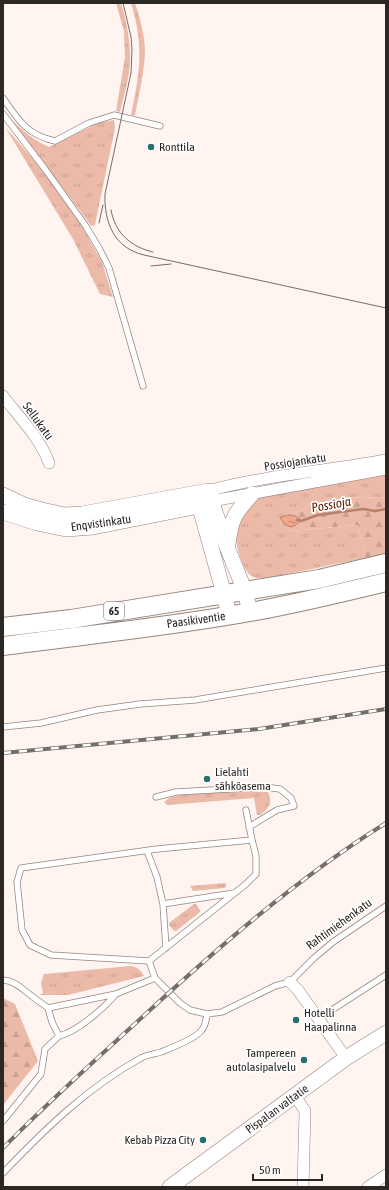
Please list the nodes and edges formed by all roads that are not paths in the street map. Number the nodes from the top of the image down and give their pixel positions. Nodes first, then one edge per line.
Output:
1 (3, 98) edge
2 (3, 114) edge
3 (160, 126) dead end
4 (143, 386) dead end
5 (3, 396) edge
6 (386, 460) edge
7 (49, 462) dead end
8 (386, 469) edge
9 (252, 494) junction
10 (3, 495) edge
11 (204, 498) junction
12 (3, 512) edge
13 (228, 547) junction
14 (386, 563) edge
15 (386, 582) edge
16 (245, 591) junction
17 (224, 594) junction
18 (250, 612) junction
19 (229, 616) junction
20 (3, 627) edge
21 (3, 646) edge
22 (386, 668) edge
23 (3, 727) edge
24 (156, 797) dead end
25 (246, 810) dead end
26 (249, 827) junction
27 (252, 840) junction
28 (147, 851) junction
29 (234, 893) junction
30 (163, 904) junction
31 (386, 906) edge
32 (166, 948) junction
33 (149, 961) junction
34 (386, 975) edge
35 (155, 978) junction
36 (3, 980) edge
37 (290, 982) junction
38 (116, 994) junction
39 (48, 1008) junction
40 (207, 1014) junction
41 (318, 1019) junction
42 (386, 1033) edge
43 (59, 1036) junction
44 (346, 1058) junction
45 (295, 1096) junction
46 (3, 1121) edge
47 (3, 1173) edge
48 (386, 1174) edge
49 (170, 1187) edge
50 (303, 1187) edge
51 (368, 1187) edge

1 - 3 lane
2 - 4 lane
5 - 7 street, Sellukatu
6 - 11 street, Possiojankatu
8 - 9 street, Possiojankatu
9 - 11 street, Possiojankatu
9 - 13 main road
10 - 11 main road, Enqvistinkatu
11 - 12 main road, Enqvistinkatu
11 - 13 main road
11 - 17 main road
13 - 16 main road
14 - 16 highway, Paasikiventie / 65
15 - 18 highway, Paasikiventie / 65
16 - 17 highway, Paasikiventie / 65
16 - 18 main road
17 - 19 main road
17 - 20 highway, Paasikiventie / 65
18 - 19 highway, Paasikiventie / 65
19 - 21 highway, Paasikiventie / 65
22 - 23 lane
24 - 26 lane
25 - 26 lane
26 - 27 lane
27 - 28 lane
27 - 29 lane
28 - 30 lane
28 - 33 lane
29 - 30 lane
29 - 32 lane
30 - 32 lane
31 - 37 lane, Rahtimiehenkatu
32 - 33 lane
33 - 35 lane
34 - 41 lane
35 - 38 lane
35 - 40 lane
36 - 39 lane
37 - 40 lane
37 - 41 street
38 - 39 lane
38 - 43 lane
39 - 43 lane
40 - 47 lane
41 - 44 street
42 - 44 main road, Pispalan valtatie
43 - 46 lane
44 - 45 main road, Pispalan valtatie
45 - 49 main road, Pispalan valtatie
45 - 50 street
48 - 51 street

